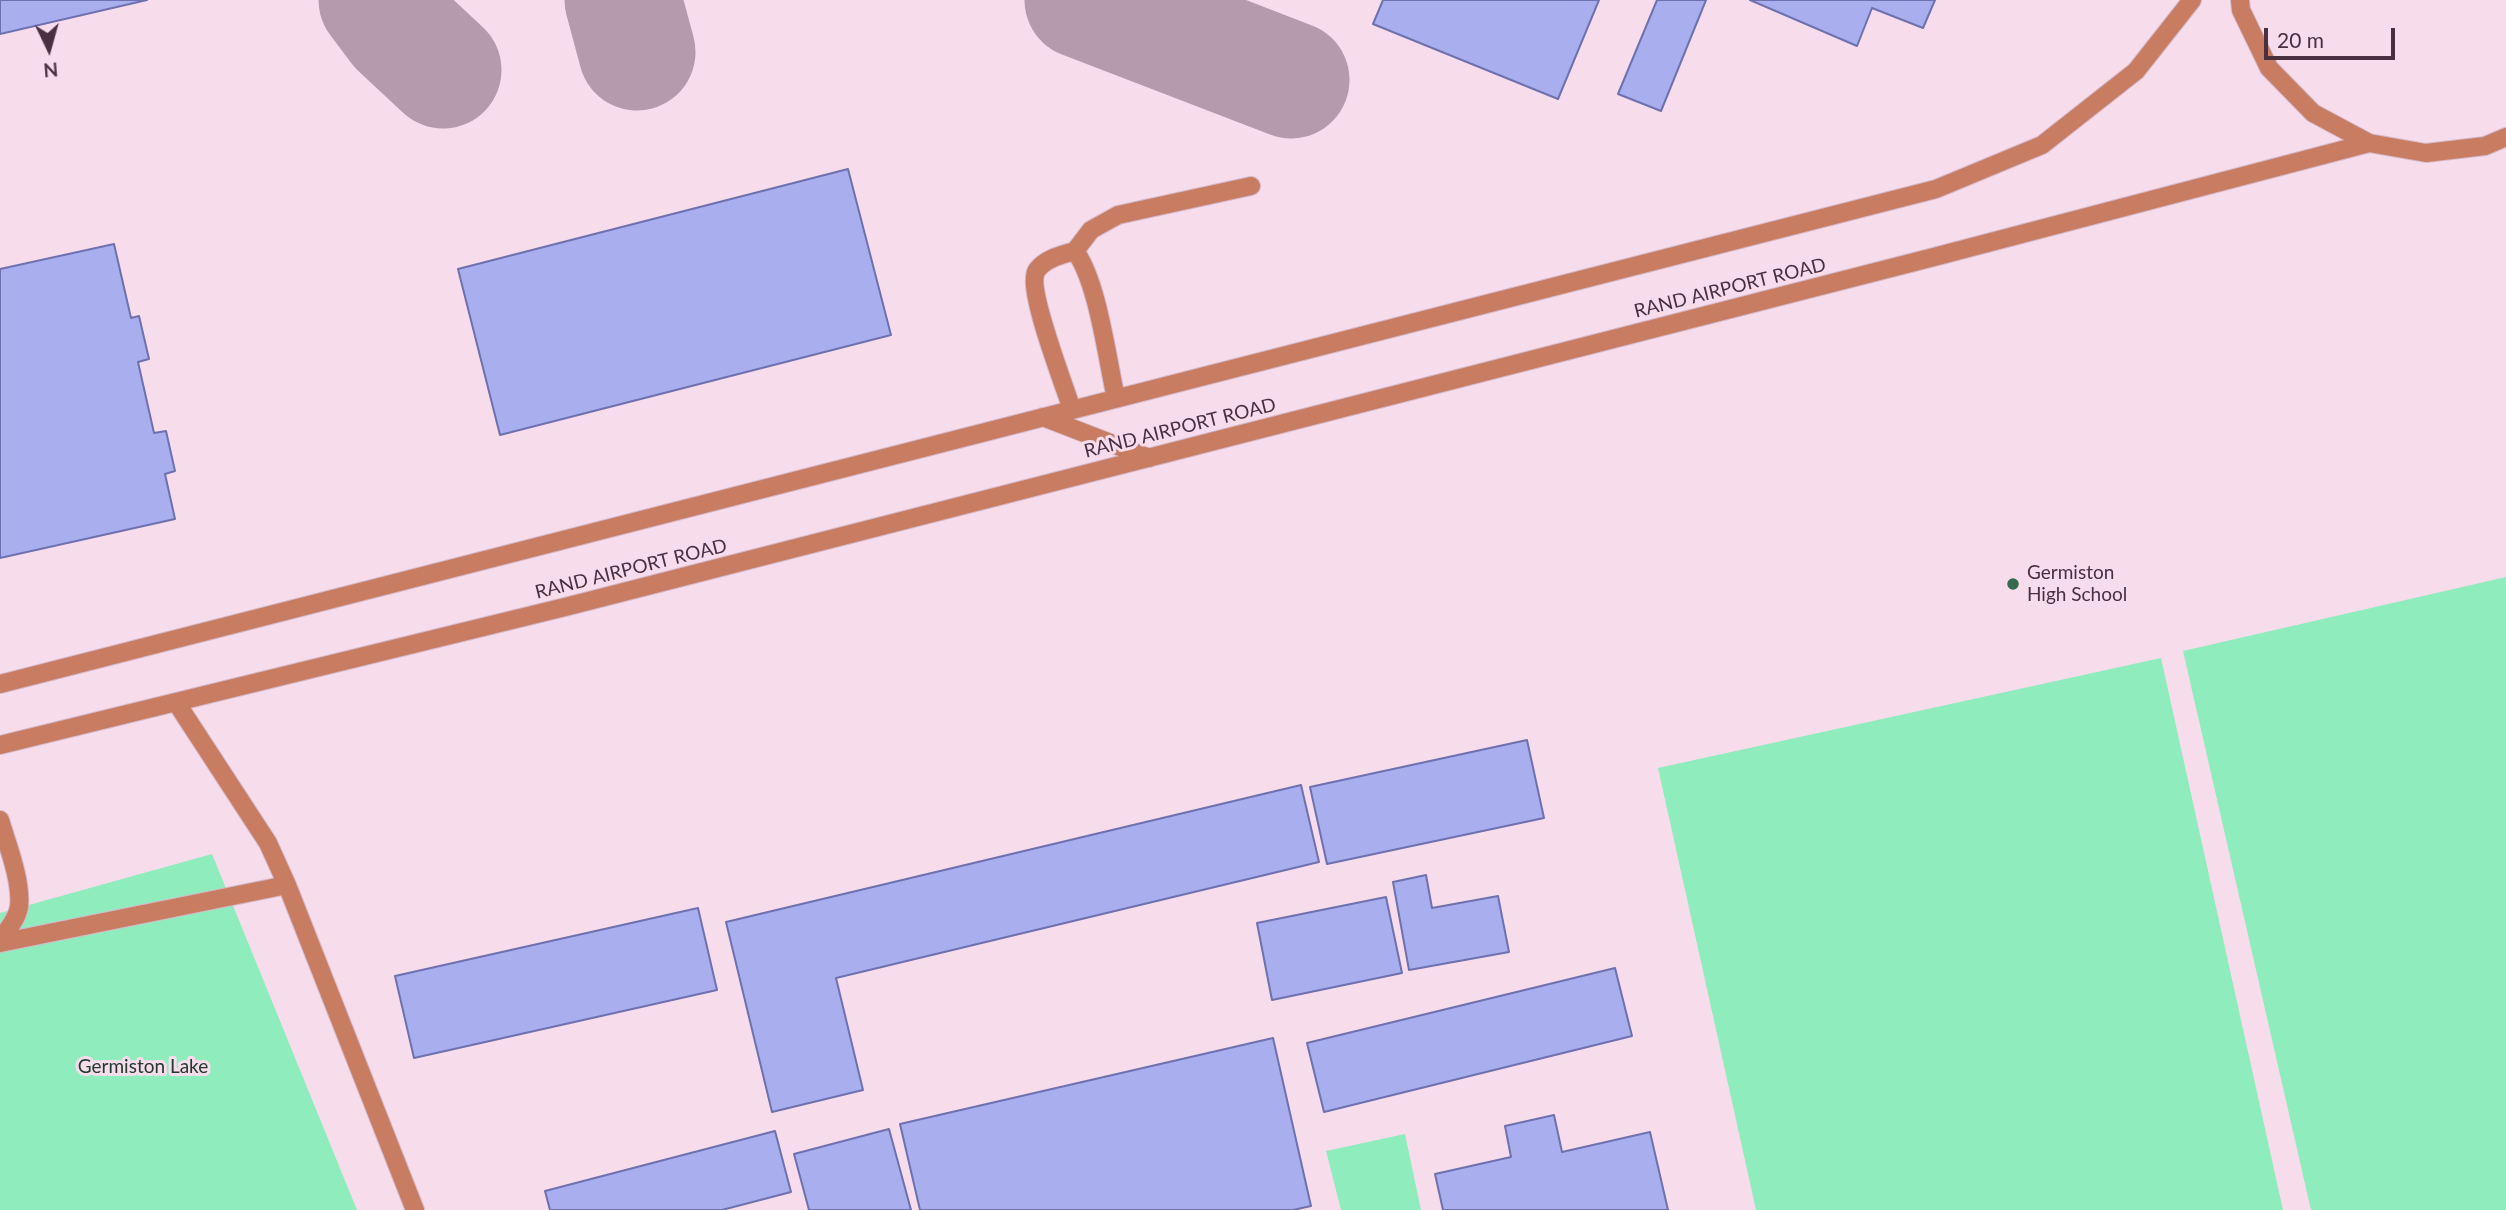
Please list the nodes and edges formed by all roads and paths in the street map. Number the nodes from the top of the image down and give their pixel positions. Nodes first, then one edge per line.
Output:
1 (2192, 0) edge
2 (2240, 0) edge
3 (2506, 137) edge
4 (2369, 144) junction
5 (1251, 186) dead end
6 (1075, 251) junction
7 (1116, 398) junction
8 (1072, 410) junction
9 (1043, 417) junction
10 (1149, 458) junction
11 (0, 684) edge
12 (176, 702) junction
13 (0, 746) edge
14 (0, 820) edge
15 (287, 885) junction
16 (0, 942) edge
17 (415, 1210) edge

1 - 7 street
2 - 4 street, RAND AIRPORT ROAD
3 - 4 street, RAND AIRPORT ROAD
4 - 10 street, RAND AIRPORT ROAD
5 - 6 street
6 - 7 street
6 - 8 street
7 - 8 street
8 - 9 street
9 - 10 street
9 - 11 street
10 - 12 street, RAND AIRPORT ROAD
12 - 13 street, RAND AIRPORT ROAD
12 - 15 street
14 - 16 street
15 - 16 street
15 - 17 street

